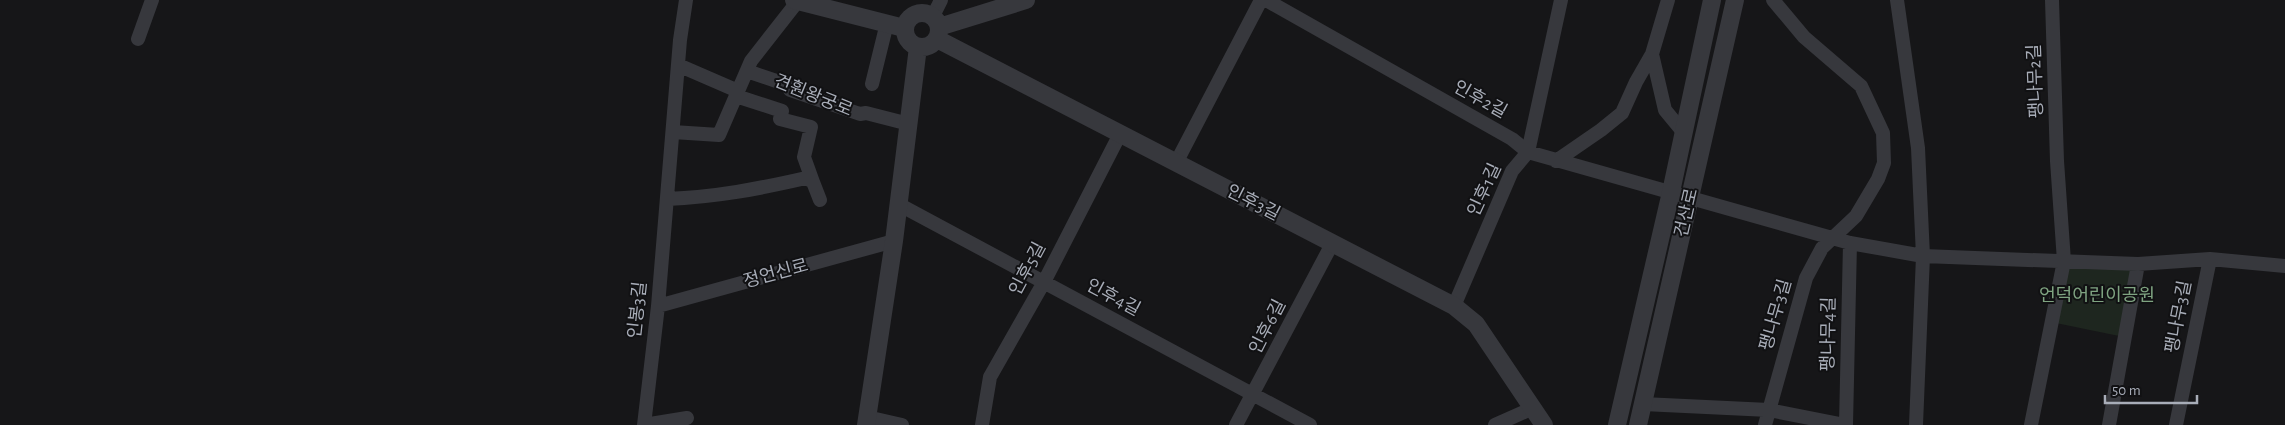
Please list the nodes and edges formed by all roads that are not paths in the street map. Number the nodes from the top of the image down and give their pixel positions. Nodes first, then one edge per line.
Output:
1 (152, 0) edge
2 (686, 0) edge
3 (796, 0) edge
4 (941, 0) edge
5 (1026, 0) edge
6 (1261, 0) edge
7 (1266, 0) edge
8 (1560, 0) edge
9 (1668, 0) edge
10 (1712, 0) edge
11 (1736, 0) edge
12 (1773, 0) edge
13 (1897, 0) edge
14 (2052, 0) edge
15 (886, 22) junction
16 (936, 27) junction
17 (904, 28) junction
18 (138, 39) dead end
19 (918, 47) junction
20 (1652, 54) junction
21 (678, 65) junction
22 (747, 71) junction
23 (872, 84) dead end
24 (737, 94) junction
25 (909, 124) junction
26 (673, 132) junction
27 (1684, 133) junction
28 (1120, 134) junction
29 (1528, 152) junction
30 (1556, 162) junction
31 (1176, 163) junction
32 (813, 182) junction
33 (1671, 192) junction
34 (1691, 197) junction
35 (668, 199) junction
36 (820, 200) dead end
37 (898, 204) junction
38 (1833, 238) junction
39 (894, 242) junction
40 (1850, 243) junction
41 (1332, 244) junction
42 (1923, 256) junction
43 (2210, 258) junction
44 (2064, 261) junction
45 (2138, 264) junction
46 (2285, 266) edge
47 (1044, 282) junction
48 (658, 306) junction
49 (1454, 306) junction
50 (1254, 395) junction
51 (1643, 404) junction
52 (1533, 408) junction
53 (1768, 410) junction
54 (687, 418) dead end
55 (866, 421) edge
56 (644, 425) edge
57 (902, 425) edge
58 (982, 425) edge
59 (1236, 425) edge
60 (1310, 425) edge
61 (1496, 425) edge
62 (1544, 425) edge
63 (1617, 425) edge
64 (1638, 425) edge
65 (1765, 425) edge
66 (1845, 425) edge
67 (1916, 425) edge
68 (2031, 425) edge
69 (2109, 425) edge
70 (2176, 425) edge

1 - 18 street
2 - 21 street, 인봉3길
3 - 15 street
3 - 22 street
4 - 16 street
5 - 16 street
6 - 31 street
7 - 29 street, 인후2길
8 - 29 street, 인후1길
9 - 20 street
10 - 27 street, 건산로
11 - 34 street, 건산로
12 - 38 street
13 - 42 street
14 - 44 street, 팽나무2길
15 - 17 street
15 - 23 street, 견훤왕궁로
16 - 17 street
16 - 19 street
16 - 28 street, 인후3길
17 - 19 street
19 - 25 street
20 - 27 street
20 - 30 street
21 - 24 street, 견훤왕궁로
21 - 26 street, 인봉3길
22 - 24 street
22 - 25 street, 견훤왕궁로
24 - 26 street
24 - 32 street, 견훤왕궁로
25 - 37 street
26 - 35 street, 인봉3길
27 - 33 street, 건산로
28 - 31 street, 인후3길
28 - 47 street, 인후5길
29 - 30 street, 인후2길
29 - 49 street, 인후1길
30 - 33 street, 인후2길
31 - 41 street, 인후3길
32 - 35 street
32 - 36 street
33 - 34 street, 인후2길
33 - 63 street, 건산로
34 - 38 street, 팽나무3길
34 - 51 street, 건산로
35 - 48 street, 인봉3길
37 - 39 street
37 - 47 street, 인후4길
38 - 40 street, 팽나무3길
38 - 53 street, 팽나무3길
39 - 48 street, 정언신로
39 - 55 street
40 - 42 street, 팽나무3길
40 - 66 street, 팽나무4길
41 - 49 street, 인후3길
41 - 50 street, 인후6길
42 - 44 street, 팽나무3길
42 - 67 street
43 - 45 street, 팽나무3길
43 - 46 street, 팽나무3길
43 - 70 street, 팽나무3길
44 - 45 street, 팽나무3길
44 - 68 street
45 - 69 street
47 - 50 street, 인후4길
47 - 58 street, 인후5길
48 - 56 street, 인봉3길
49 - 52 street, 인후3길
50 - 59 street, 인후6길
50 - 60 street, 인후4길
51 - 53 street, 팽나무4길
51 - 64 street, 건산로
52 - 61 street
52 - 62 street, 인후3길
53 - 65 street
53 - 66 street, 팽나무4길
54 - 56 street, 인봉3길
55 - 57 street

